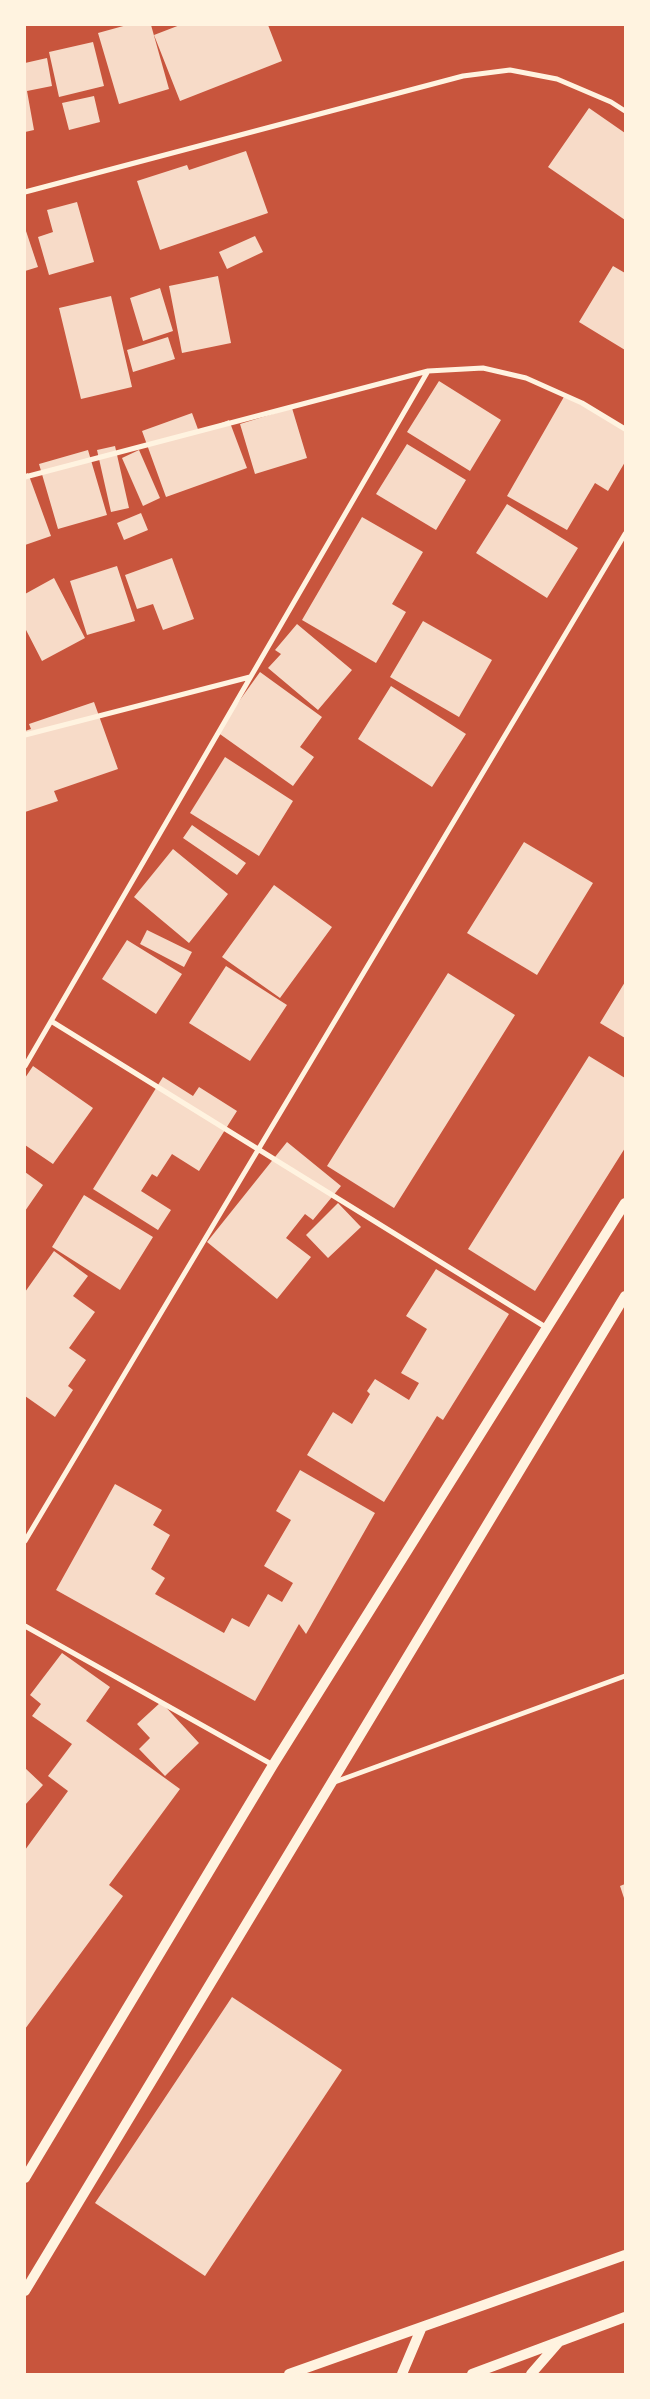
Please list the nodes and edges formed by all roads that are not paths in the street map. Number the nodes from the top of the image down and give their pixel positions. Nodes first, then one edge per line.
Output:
1 (625, 111) edge
2 (25, 192) edge
3 (428, 371) junction
4 (625, 429) edge
5 (25, 476) edge
6 (625, 534) edge
7 (250, 678) junction
8 (25, 735) edge
9 (51, 1021) junction
10 (25, 1066) edge
11 (259, 1150) junction
12 (625, 1203) edge
13 (625, 1296) edge
14 (547, 1328) junction
15 (25, 1541) edge
16 (25, 1626) edge
17 (625, 1676) edge
18 (273, 1765) junction
19 (331, 1783) junction
20 (25, 2178) edge
21 (625, 2255) edge
22 (25, 2291) edge
23 (625, 2317) edge
24 (421, 2329) junction
25 (560, 2340) junction
26 (289, 2374) edge
27 (402, 2374) edge
28 (472, 2374) edge
29 (530, 2374) edge

1 - 2 street
3 - 4 street
3 - 5 street
3 - 7 street
6 - 11 street
7 - 8 street
7 - 9 street
9 - 10 street
9 - 11 street
11 - 14 street
11 - 15 street
12 - 14 main road
13 - 19 main road
14 - 18 main road
16 - 18 street
17 - 19 street
18 - 20 main road
19 - 22 main road
21 - 24 main road
23 - 25 main road
24 - 26 main road
24 - 27 main road
25 - 28 main road
25 - 29 main road

